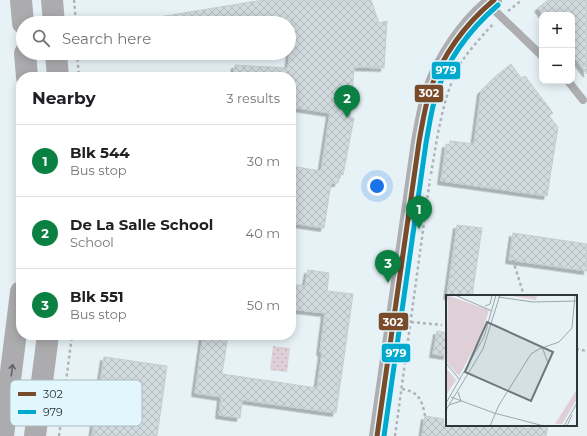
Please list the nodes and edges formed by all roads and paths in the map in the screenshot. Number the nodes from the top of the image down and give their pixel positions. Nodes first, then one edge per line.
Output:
1 (21, 0) edge
2 (52, 0) edge
3 (74, 0) edge
4 (522, 0) edge
5 (491, 2) edge
6 (22, 16) edge
7 (53, 16) edge
8 (75, 16) edge
9 (501, 16) junction
10 (539, 53) edge
11 (26, 60) edge
12 (57, 60) edge
13 (78, 60) edge
14 (27, 72) edge
15 (58, 72) edge
16 (79, 72) edge
17 (571, 84) edge
18 (584, 100) dead end
19 (513, 260) dead end
20 (524, 295) edge
21 (411, 322) junction
22 (442, 325) dead end
23 (16, 332) edge
24 (47, 340) edge
25 (71, 340) edge
26 (577, 349) edge
27 (587, 352) edge
28 (10, 380) edge
29 (10, 380) edge
30 (42, 380) edge
31 (66, 380) edge
32 (402, 389) junction
33 (425, 416) dead end
34 (36, 426) edge
35 (60, 426) edge
36 (3, 436) edge
37 (35, 436) edge
38 (59, 436) edge
39 (377, 436) edge
40 (395, 436) edge

1 - 6 main road
2 - 7 main road
3 - 8 path
4 - 9 path
5 - 9 lane
5 - 39 street
9 - 10 lane
9 - 21 path
11 - 14 main road
12 - 15 main road
13 - 16 path
17 - 18 lane
19 - 20 path
21 - 22 path
21 - 32 path
29 -> 23 main road
24 - 30 main road
25 - 31 path
26 - 27 path
36 -> 28 main road
32 - 33 path
32 - 40 path
34 - 37 main road
35 - 38 path

